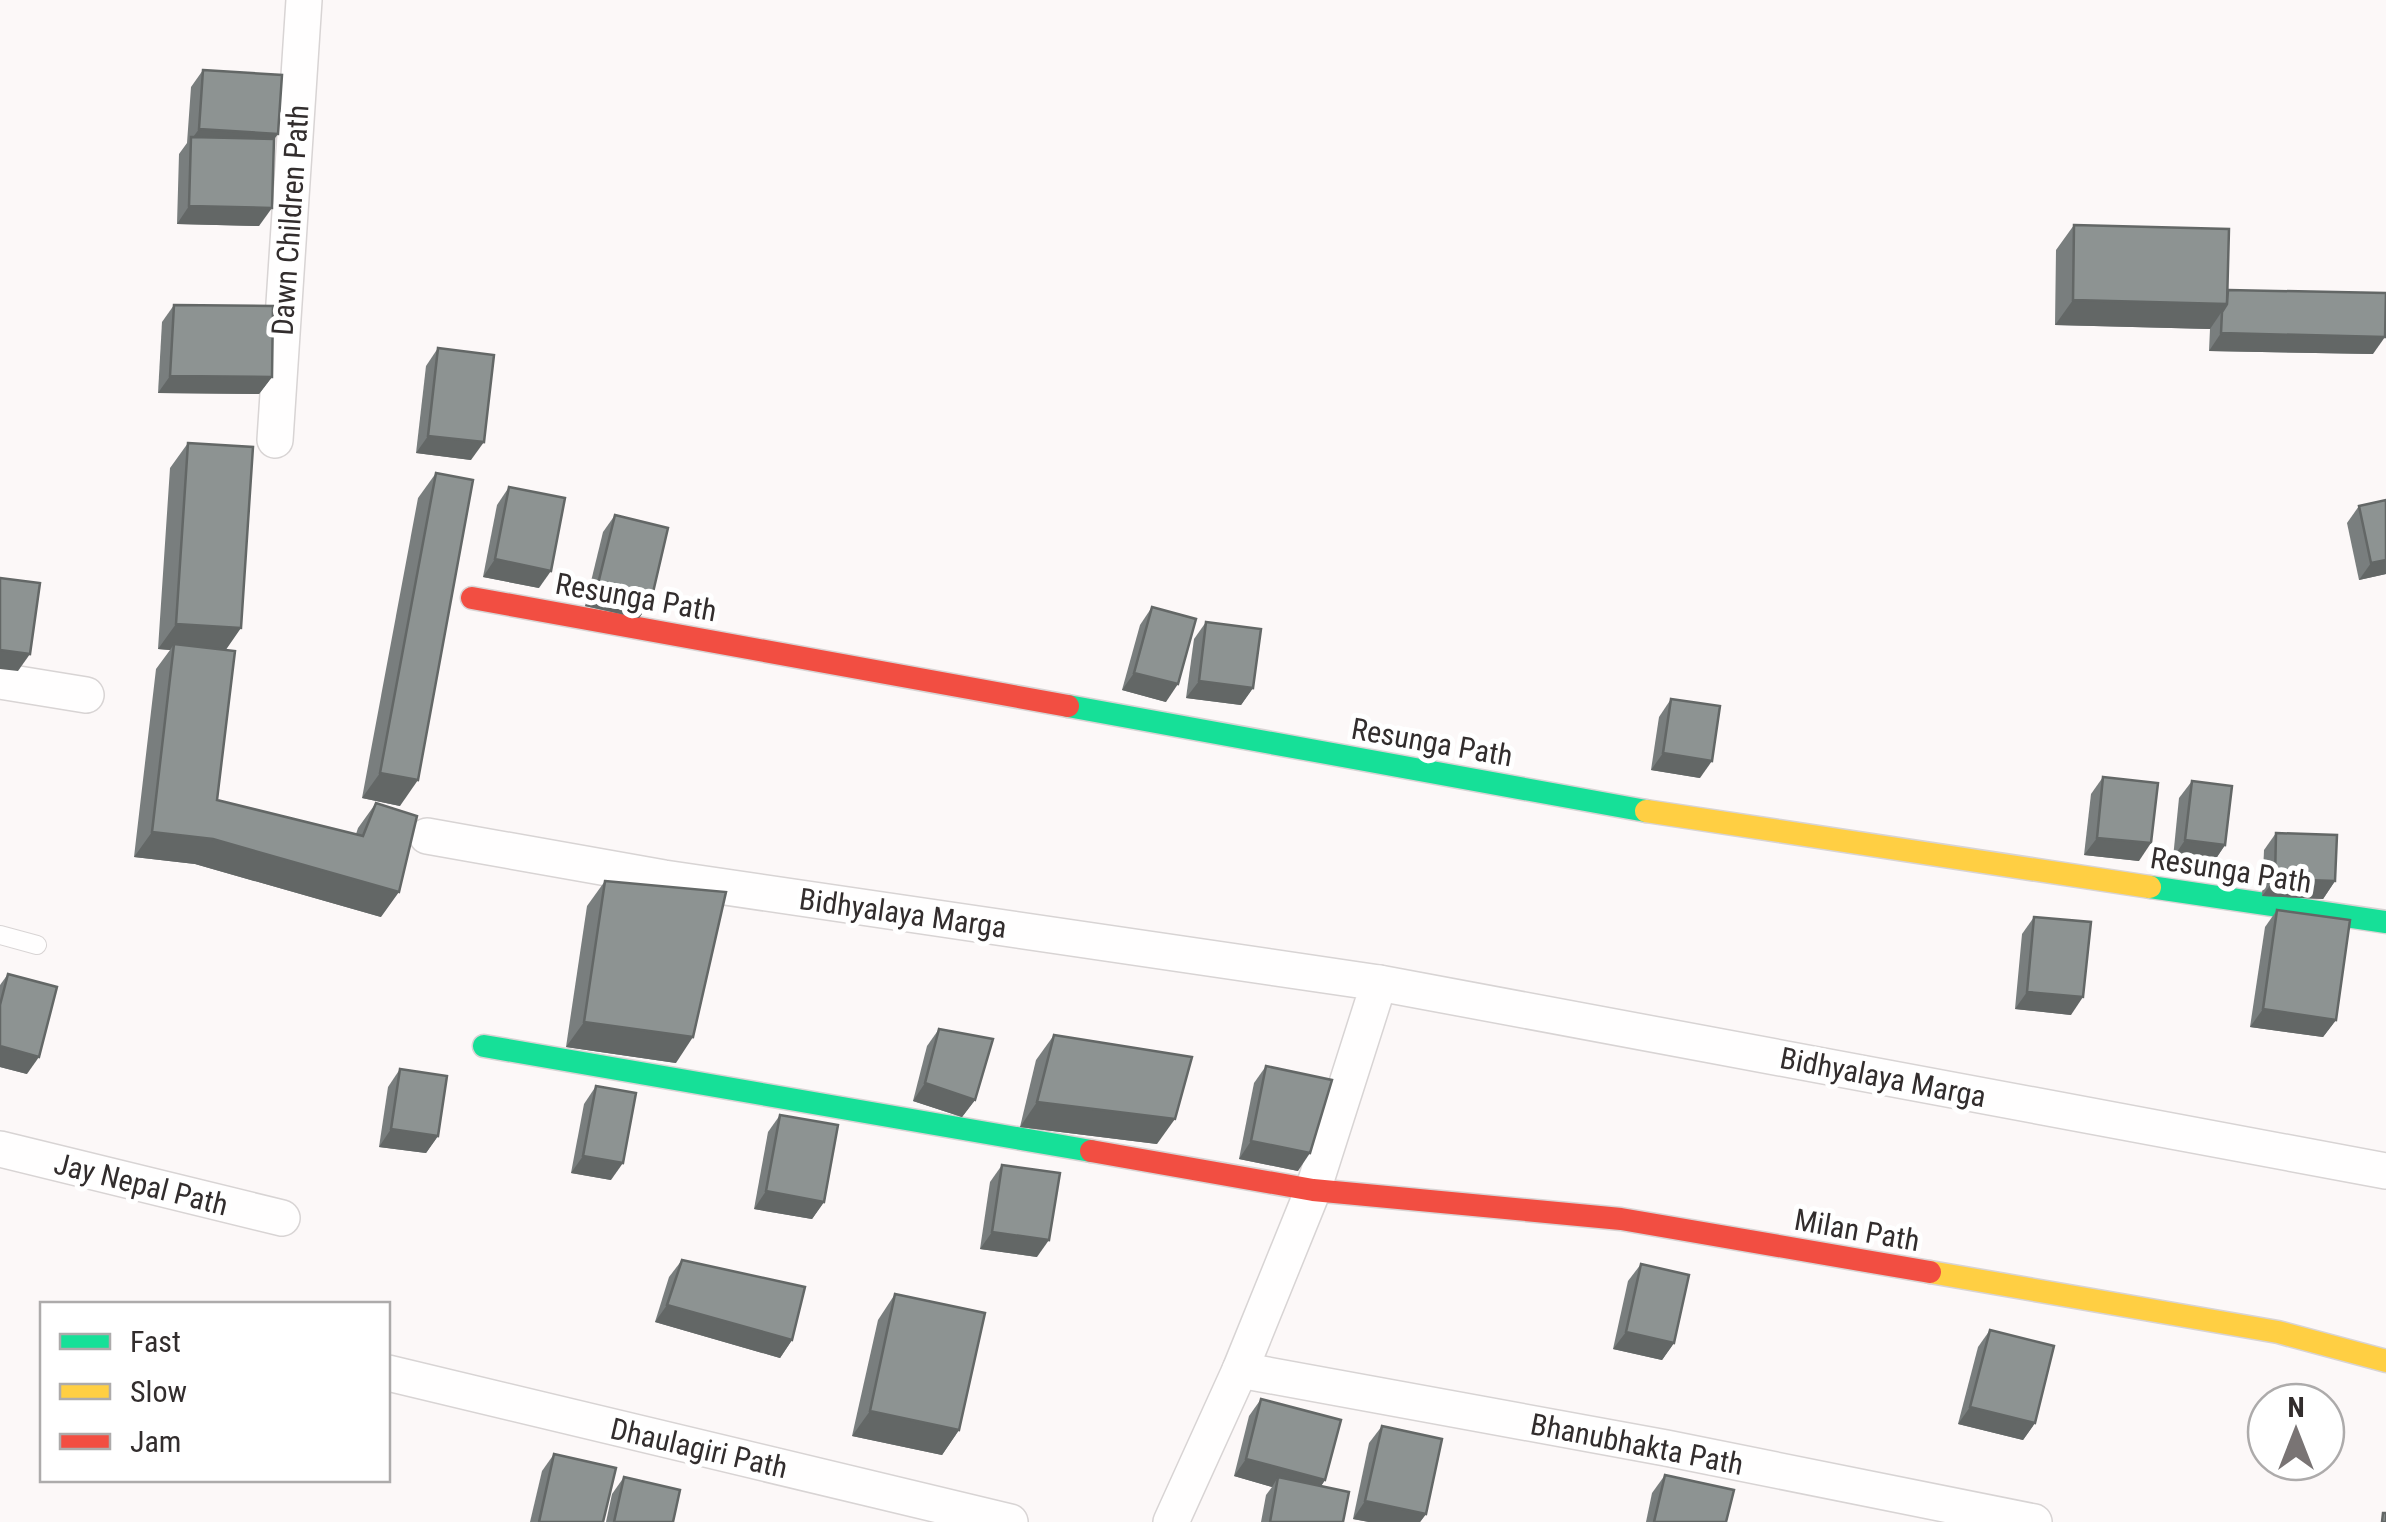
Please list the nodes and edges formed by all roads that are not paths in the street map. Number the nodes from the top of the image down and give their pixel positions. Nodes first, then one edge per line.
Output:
1 (304, 0) edge
2 (275, 440) dead end
3 (472, 598) dead end
4 (0, 680) edge
5 (86, 695) dead end
6 (427, 836) dead end
7 (2386, 922) edge
8 (0, 935) edge
9 (37, 945) dead end
10 (1380, 984) junction
11 (484, 1046) dead end
12 (0, 1150) edge
13 (2386, 1171) edge
14 (1314, 1190) junction
15 (282, 1218) dead end
16 (2386, 1361) edge
17 (1240, 1370) junction
18 (390, 1373) edge
19 (1010, 1522) edge
20 (1171, 1522) edge
21 (2034, 1522) edge

1 - 2 street, Dawn Children Path
3 - 7 street, Resunga Path
4 - 5 street
6 - 10 street, Bidhyalaya Marga
8 - 9 lane
10 - 13 street, Bidhyalaya Marga
10 - 14 street
11 - 14 street, Milan Path
12 - 15 street, Jay Nepal Path
14 - 16 street, Milan Path
14 - 17 street
17 - 20 street
17 - 21 street, Bhanubhakta Path
18 - 19 street, Dhaulagiri Path

